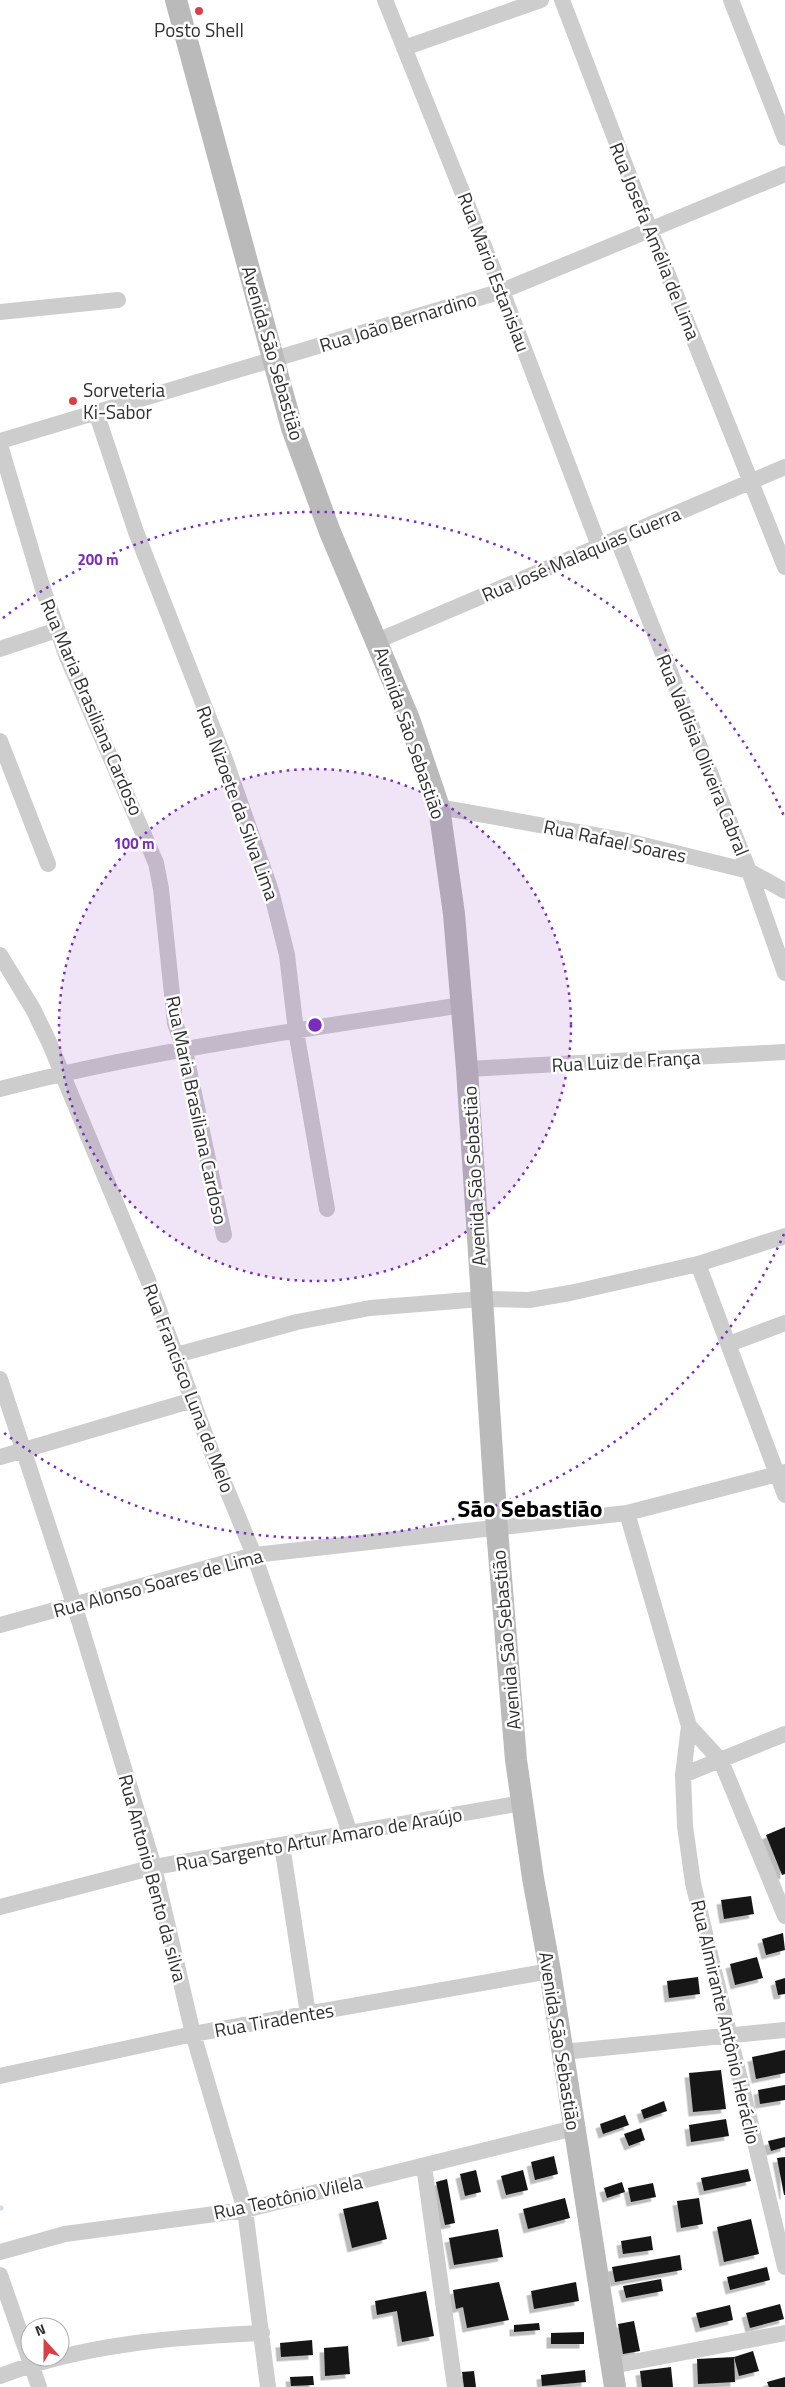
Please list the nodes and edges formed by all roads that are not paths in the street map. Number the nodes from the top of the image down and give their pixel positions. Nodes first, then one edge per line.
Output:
1 (176, 0) edge
2 (385, 0) edge
3 (541, 0) edge
4 (562, 0) edge
5 (731, 0) edge
6 (404, 48) junction
7 (785, 138) edge
8 (785, 174) edge
9 (650, 230) junction
10 (502, 291) junction
11 (118, 300) dead end
12 (0, 312) edge
13 (273, 359) junction
14 (96, 412) junction
15 (0, 441) edge
16 (0, 445) edge
17 (785, 467) edge
18 (752, 481) junction
19 (618, 538) junction
20 (599, 546) junction
21 (785, 567) edge
22 (57, 630) junction
23 (378, 641) junction
24 (0, 649) edge
25 (0, 741) edge
26 (439, 807) junction
27 (48, 864) dead end
28 (750, 870) junction
29 (785, 891) edge
30 (0, 955) edge
31 (785, 974) edge
32 (462, 1005) junction
33 (296, 1031) junction
34 (185, 1051) junction
35 (785, 1052) edge
36 (467, 1069) junction
37 (61, 1073) junction
38 (0, 1089) edge
39 (327, 1209) dead end
40 (224, 1235) dead end
41 (785, 1236) edge
42 (698, 1264) junction
43 (481, 1298) junction
44 (785, 1323) edge
45 (729, 1344) junction
46 (176, 1355) junction
47 (0, 1379) edge
48 (193, 1400) junction
49 (24, 1450) junction
50 (0, 1457) edge
51 (781, 1474) edge
52 (785, 1495) edge
53 (627, 1513) junction
54 (497, 1528) junction
55 (254, 1555) junction
56 (74, 1604) junction
57 (0, 1626) edge
58 (689, 1726) junction
59 (785, 1734) edge
60 (722, 1761) junction
61 (683, 1775) junction
62 (522, 1803) junction
63 (350, 1833) junction
64 (282, 1845) junction
65 (154, 1867) junction
66 (0, 1906) edge
67 (785, 1916) edge
68 (550, 1971) junction
69 (308, 2014) junction
70 (785, 2030) edge
71 (193, 2034) junction
72 (730, 2037) junction
73 (562, 2052) junction
74 (0, 2076) edge
75 (574, 2128) junction
76 (424, 2166) junction
77 (245, 2210) junction
78 (0, 2252) edge
79 (785, 2267) edge
80 (0, 2275) edge
81 (262, 2333) junction
82 (785, 2333) edge
83 (20, 2337) edge
84 (70, 2356) edge
85 (24, 2367) edge
86 (30, 2367) edge
87 (0, 2376) edge
88 (613, 2376) edge
89 (39, 2387) edge
90 (268, 2387) edge
91 (455, 2387) edge

1 - 13 main road, Avenida São Sebastião
2 - 6 street, Rua Mario Estanislau
3 - 6 street
4 - 9 street, Rua Josefa Amélia de Lima
5 - 7 street
6 - 10 street, Rua Mario Estanislau
8 - 9 street, Rua João Bernardino
9 - 10 street, Rua João Bernardino
9 - 18 street, Rua Josefa Amélia de Lima
10 - 13 street, Rua João Bernardino
10 - 20 street, Rua Mario Estanislau
11 - 12 street
13 - 14 street, Rua João Bernardino
13 - 23 main road, Avenida São Sebastião
14 - 15 street, Rua João Bernardino
14 - 33 street, Rua Nizoete da Silva Lima
16 - 22 street, Rua Maria Brasiliana Cardoso
17 - 18 street, Rua José Malaquias Guerra
18 - 19 street, Rua José Malaquias Guerra
18 - 21 street, Rua Josefa Amélia de Lima
19 - 20 street, Rua José Malaquias Guerra
19 - 28 street, Rua Valdisia Oliveira Cabral
20 - 23 street, Rua José Malaquias Guerra
22 - 24 street
22 - 34 street, Rua Maria Brasiliana Cardoso
23 - 26 main road, Avenida São Sebastião
25 - 27 street
26 - 28 street, Rua Rafael Soares
26 - 32 main road, Avenida São Sebastião
28 - 29 street, Rua Rafael Soares
28 - 31 street, Rua Valdisia Oliveira Cabral
30 - 37 street, Rua Francisco Luna de Melo
32 - 33 street
32 - 36 main road, Avenida São Sebastião
33 - 34 street
33 - 39 street, Rua Nizoete da Silva Lima
34 - 37 street
34 - 40 street, Rua Maria Brasiliana Cardoso
35 - 36 street, Rua Luiz de França
36 - 43 main road, Avenida São Sebastião
37 - 38 street
37 - 46 street, Rua Francisco Luna de Melo
41 - 42 street
42 - 43 street
42 - 45 street
43 - 46 street
43 - 54 main road, Avenida São Sebastião
44 - 45 street
45 - 51 street
46 - 48 street, Rua Francisco Luna de Melo
47 - 49 street, Rua Antonio Bento da silva
48 - 49 street
48 - 55 street, Rua Francisco Luna de Melo
49 - 50 street
49 - 56 street, Rua Antonio Bento da silva
51 - 52 street
51 - 53 street, Rua Alonso Soares de Lima
53 - 54 street, Rua Alonso Soares de Lima
53 - 58 street
54 - 55 street, Rua Alonso Soares de Lima
54 - 62 main road, Avenida São Sebastião
55 - 56 street, Rua Alonso Soares de Lima
55 - 63 street, Rua Francisco Luna de Melo
56 - 57 street, Rua Alonso Soares de Lima
56 - 65 street, Rua Antonio Bento da silva
58 - 60 street
58 - 61 street, Rua Almirante Antônio Heráclio
59 - 60 street
60 - 61 street
60 - 67 street
61 - 72 street, Rua Almirante Antônio Heráclio
62 - 63 street, Rua Sargento Artur Amaro de Araújo
62 - 68 main road, Avenida São Sebastião
63 - 64 street, Rua Sargento Artur Amaro de Araújo
64 - 65 street, Rua Sargento Artur Amaro de Araújo
64 - 69 street
65 - 66 street, Rua Sargento Artur Amaro de Araújo
65 - 71 street, Rua Antonio Bento da silva
68 - 69 street, Rua Tiradentes
68 - 73 main road, Avenida São Sebastião
69 - 71 street, Rua Tiradentes
70 - 72 street
71 - 74 street, Rua Tiradentes
71 - 77 street, Rua Antonio Bento da silva
72 - 73 street
72 - 79 street, Rua Almirante Antônio Heráclio
73 - 75 main road, Avenida São Sebastião
75 - 76 street, Rua Teotônio Vilela
75 - 88 main road, Avenida São Sebastião
76 - 77 street, Rua Teotônio Vilela
76 - 91 street
77 - 78 street, Rua Teotônio Vilela
77 - 81 street, Rua Antonio Bento da silva
80 - 83 street
81 - 84 street
81 - 90 street, Rua Antonio Bento da silva
82 - 88 street
85 - 87 street
86 - 89 street

